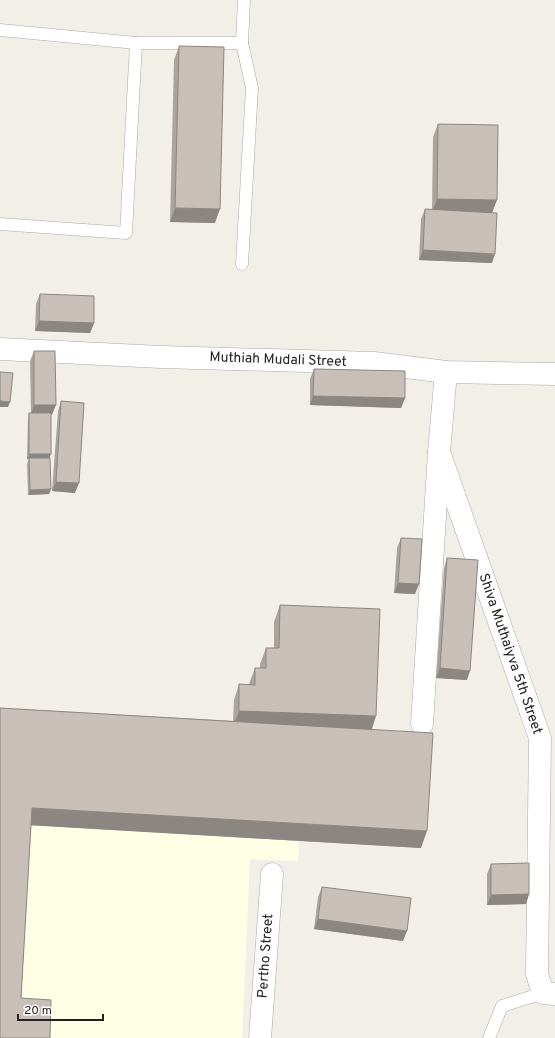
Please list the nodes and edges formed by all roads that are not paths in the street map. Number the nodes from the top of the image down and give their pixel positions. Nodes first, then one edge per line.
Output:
1 (244, 0) edge
2 (0, 30) edge
3 (136, 43) junction
4 (242, 43) junction
5 (0, 224) edge
6 (242, 264) dead end
7 (0, 349) edge
8 (446, 372) junction
9 (555, 374) edge
10 (439, 452) junction
11 (422, 724) dead end
12 (272, 874) dead end
13 (549, 993) edge
14 (260, 1038) edge
15 (489, 1038) edge

1 - 4 lane
2 - 3 lane
3 - 4 lane
3 - 5 lane
4 - 6 lane
7 - 8 street, Muthiah Mudali Street
8 - 9 street, Muthiah Mudali Street
8 - 10 street
10 - 11 street
10 - 13 street, Shiva Muthaiyva 5th Street
12 - 14 street, Pertho Street
13 - 15 lane

